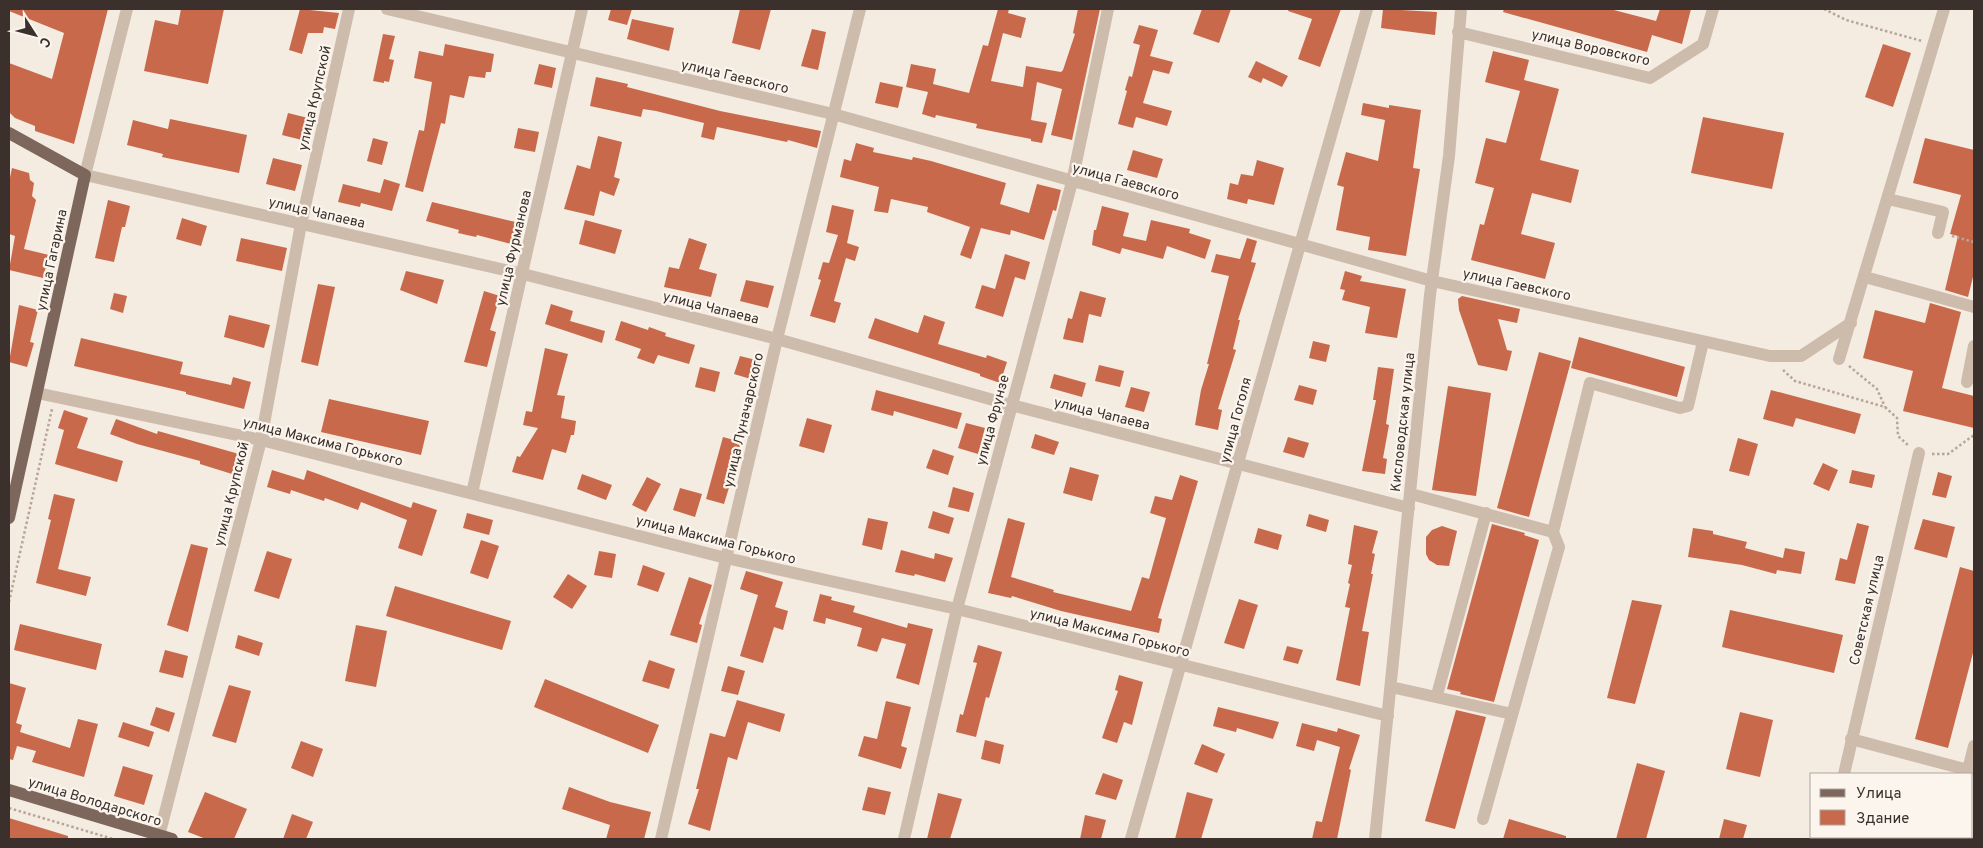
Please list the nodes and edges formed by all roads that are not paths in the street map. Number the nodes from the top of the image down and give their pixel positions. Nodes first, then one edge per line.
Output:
1 (126, 9) edge
2 (349, 9) edge
3 (387, 9) edge
4 (582, 9) edge
5 (860, 9) edge
6 (1108, 9) edge
7 (1367, 9) edge
8 (1461, 9) edge
9 (1713, 9) edge
10 (1944, 9) edge
11 (1458, 32) junction
12 (572, 53) junction
13 (833, 114) junction
14 (9, 133) edge
15 (85, 175) junction
16 (1072, 182) junction
17 (1888, 199) junction
18 (301, 224) junction
19 (1938, 233) road end
20 (1300, 243) junction
21 (523, 274) junction
22 (1866, 277) junction
23 (1432, 281) junction
24 (1974, 306) edge
25 (1851, 323) junction
26 (777, 340) junction
27 (1703, 342) junction
28 (1974, 346) edge
29 (1839, 359) road end
30 (1967, 382) dead end
31 (37, 393) junction
32 (1011, 405) junction
33 (261, 440) junction
34 (1919, 453) road end
35 (1239, 463) junction
36 (472, 493) junction
37 (1411, 494) junction
38 (1409, 508) junction
39 (1486, 513) junction
40 (9, 518) edge
41 (1553, 532) junction
42 (726, 558) junction
43 (956, 610) junction
44 (1181, 665) junction
45 (1391, 687) junction
46 (1437, 695) junction
47 (1512, 714) junction
48 (1388, 716) junction
49 (1851, 739) junction
50 (1974, 746) edge
51 (1844, 773) edge
52 (9, 790) edge
53 (1483, 819) dead end
54 (166, 837) edge
55 (661, 839) edge
56 (904, 839) edge
57 (1131, 839) edge
58 (1375, 839) edge

1 - 15 street, улица Гагарина
2 - 18 street, улица Крупской
3 - 12 street, улица Гаевского
4 - 12 street, улица Фурманова
5 - 13 street, улица Луначарского
6 - 16 street, улица Фрунзе
7 - 20 street, улица Гоголя
8 - 11 street, Кисловодская улица
9 - 11 street, улица Воровского
10 - 17 street
11 - 23 street, Кисловодская улица
12 - 13 street, улица Гаевского
12 - 21 street, улица Фурманова
13 - 16 street, улица Гаевского
13 - 26 street, улица Луначарского
14 - 15 main road, улица Чапаева
15 - 18 street, улица Чапаева
15 - 31 main road, улица Гагарина
16 - 20 street, улица Гаевского
16 - 32 street, улица Фрунзе
17 - 19 street
17 - 22 street
18 - 21 street, улица Чапаева
18 - 33 street, улица Крупской
20 - 23 street, улица Гаевского
20 - 35 street, улица Гоголя
21 - 26 street, улица Чапаева
21 - 36 street, улица Фурманова
22 - 24 street
22 - 25 street
23 - 27 street, улица Гаевского
23 - 37 street, Кисловодская улица
25 - 27 street, улица Гаевского
25 - 29 street
26 - 32 street, улица Чапаева
26 - 42 street, улица Луначарского
27 - 41 street
28 - 30 street
31 - 33 street, улица Максима Горького
31 - 40 main road, улица Гагарина
32 - 35 street, улица Чапаева
32 - 43 street, улица Фрунзе
33 - 36 street, улица Максима Горького
33 - 54 street, улица Крупской
34 - 49 street, Советская улица
35 - 38 street, улица Чапаева
35 - 44 street, улица Гоголя
36 - 42 street, улица Максима Горького
37 - 38 street, Кисловодская улица
37 - 39 street
38 - 45 street, Кисловодская улица
39 - 41 street
39 - 46 street
41 - 47 street
42 - 43 street, улица Максима Горького
42 - 55 street, улица Луначарского
43 - 44 street, улица Максима Горького
43 - 56 street, улица Фрунзе
44 - 48 street, улица Максима Горького
44 - 57 street, улица Гоголя
45 - 46 street
45 - 48 street, Кисловодская улица
46 - 47 street
47 - 53 street
48 - 58 street, Кисловодская улица
49 - 50 street
49 - 51 street, Советская улица
52 - 54 main road, улица Володарского

